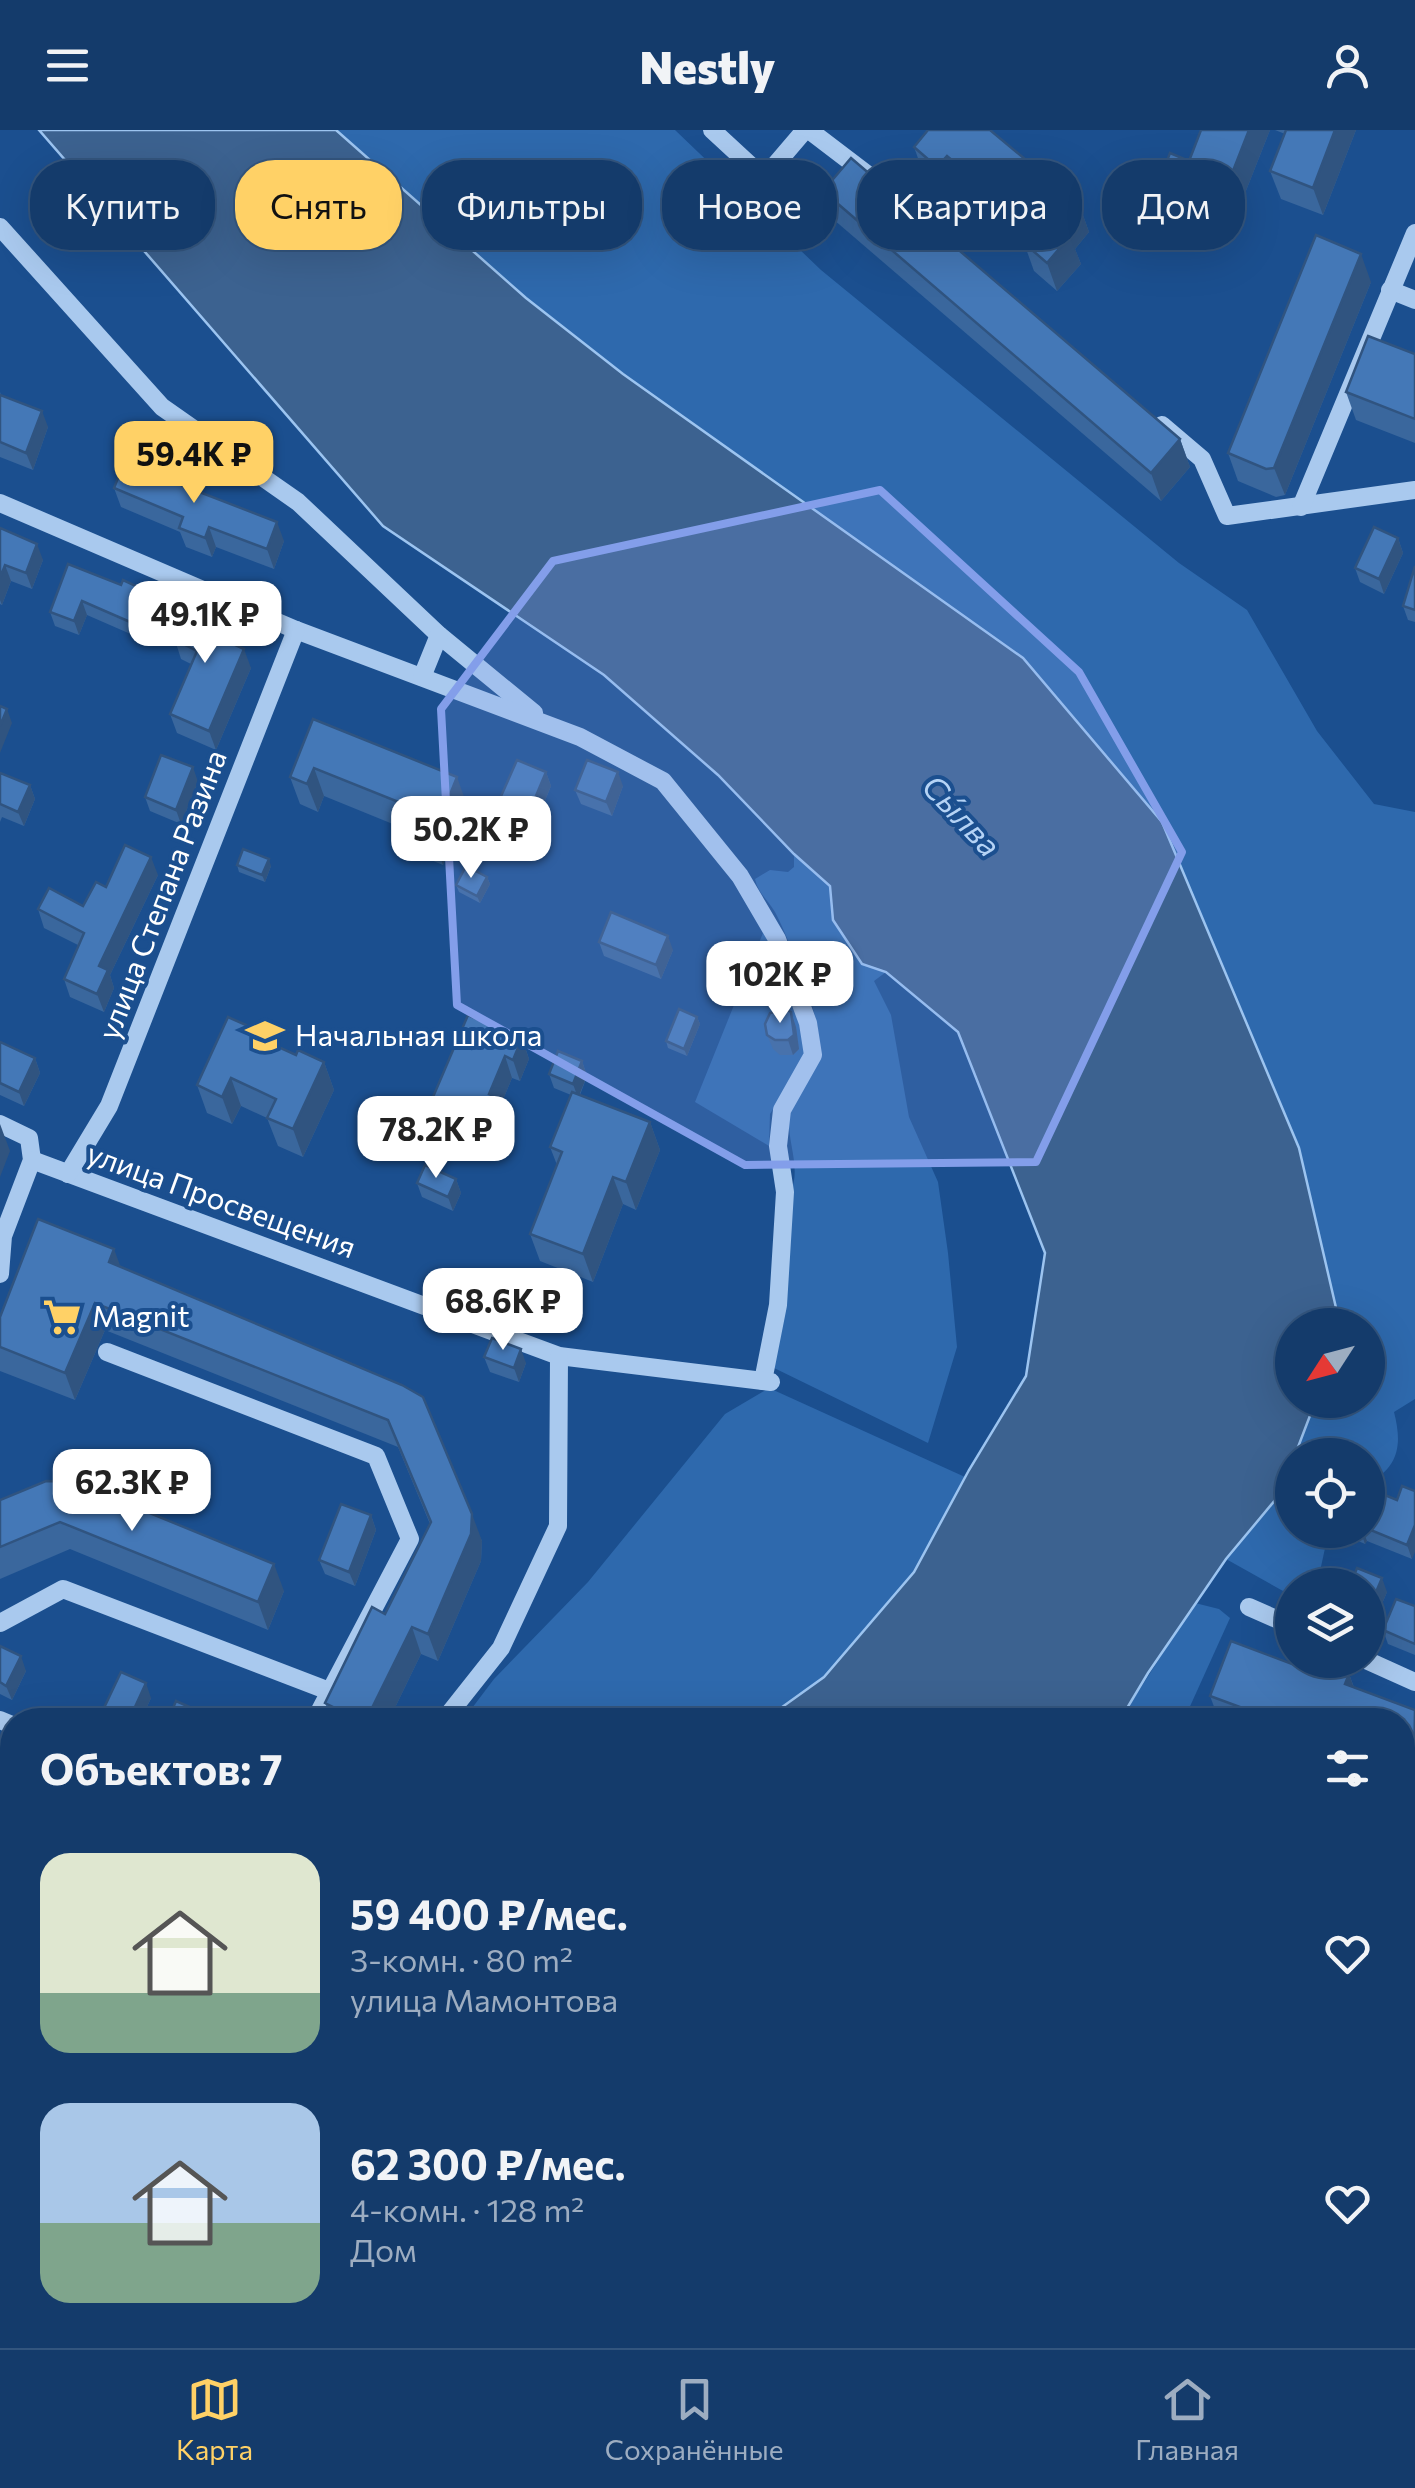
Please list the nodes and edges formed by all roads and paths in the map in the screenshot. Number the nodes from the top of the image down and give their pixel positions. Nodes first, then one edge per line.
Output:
1 (712, 130) edge
2 (807, 130) edge
3 (857, 167) edge
4 (0, 228) edge
5 (1415, 233) edge
6 (1390, 290) junction
7 (1415, 300) edge
8 (1142, 408) edge
9 (1415, 490) edge
10 (0, 503) edge
11 (1301, 508) junction
12 (296, 630) junction
13 (439, 635) junction
14 (422, 677) junction
15 (547, 724) junction
16 (0, 1124) edge
17 (32, 1160) junction
18 (68, 1174) junction
19 (0, 1274) edge
20 (107, 1352) dead end
21 (559, 1356) junction
22 (1249, 1606) dead end
23 (1275, 1618) edge
24 (0, 1623) edge
25 (1385, 1669) edge
26 (1415, 1682) edge
27 (329, 1690) junction
28 (320, 1708) edge
29 (454, 1708) edge

1 - 2 street
2 - 3 street
4 - 13 street
5 - 6 street
6 - 7 street
6 - 11 street
8 - 11 street
9 - 11 street
10 - 12 street
12 - 14 street
12 - 18 street, улица Степана Разина
13 - 14 street
13 - 15 street
14 - 15 street
15 - 21 street, улица Просвещения
16 - 17 street
17 - 18 street, улица Просвещения
17 - 19 street
18 - 21 street, улица Просвещения
20 - 27 street
21 - 29 street
22 - 23 street
24 - 27 street
25 - 26 street
27 - 28 street

